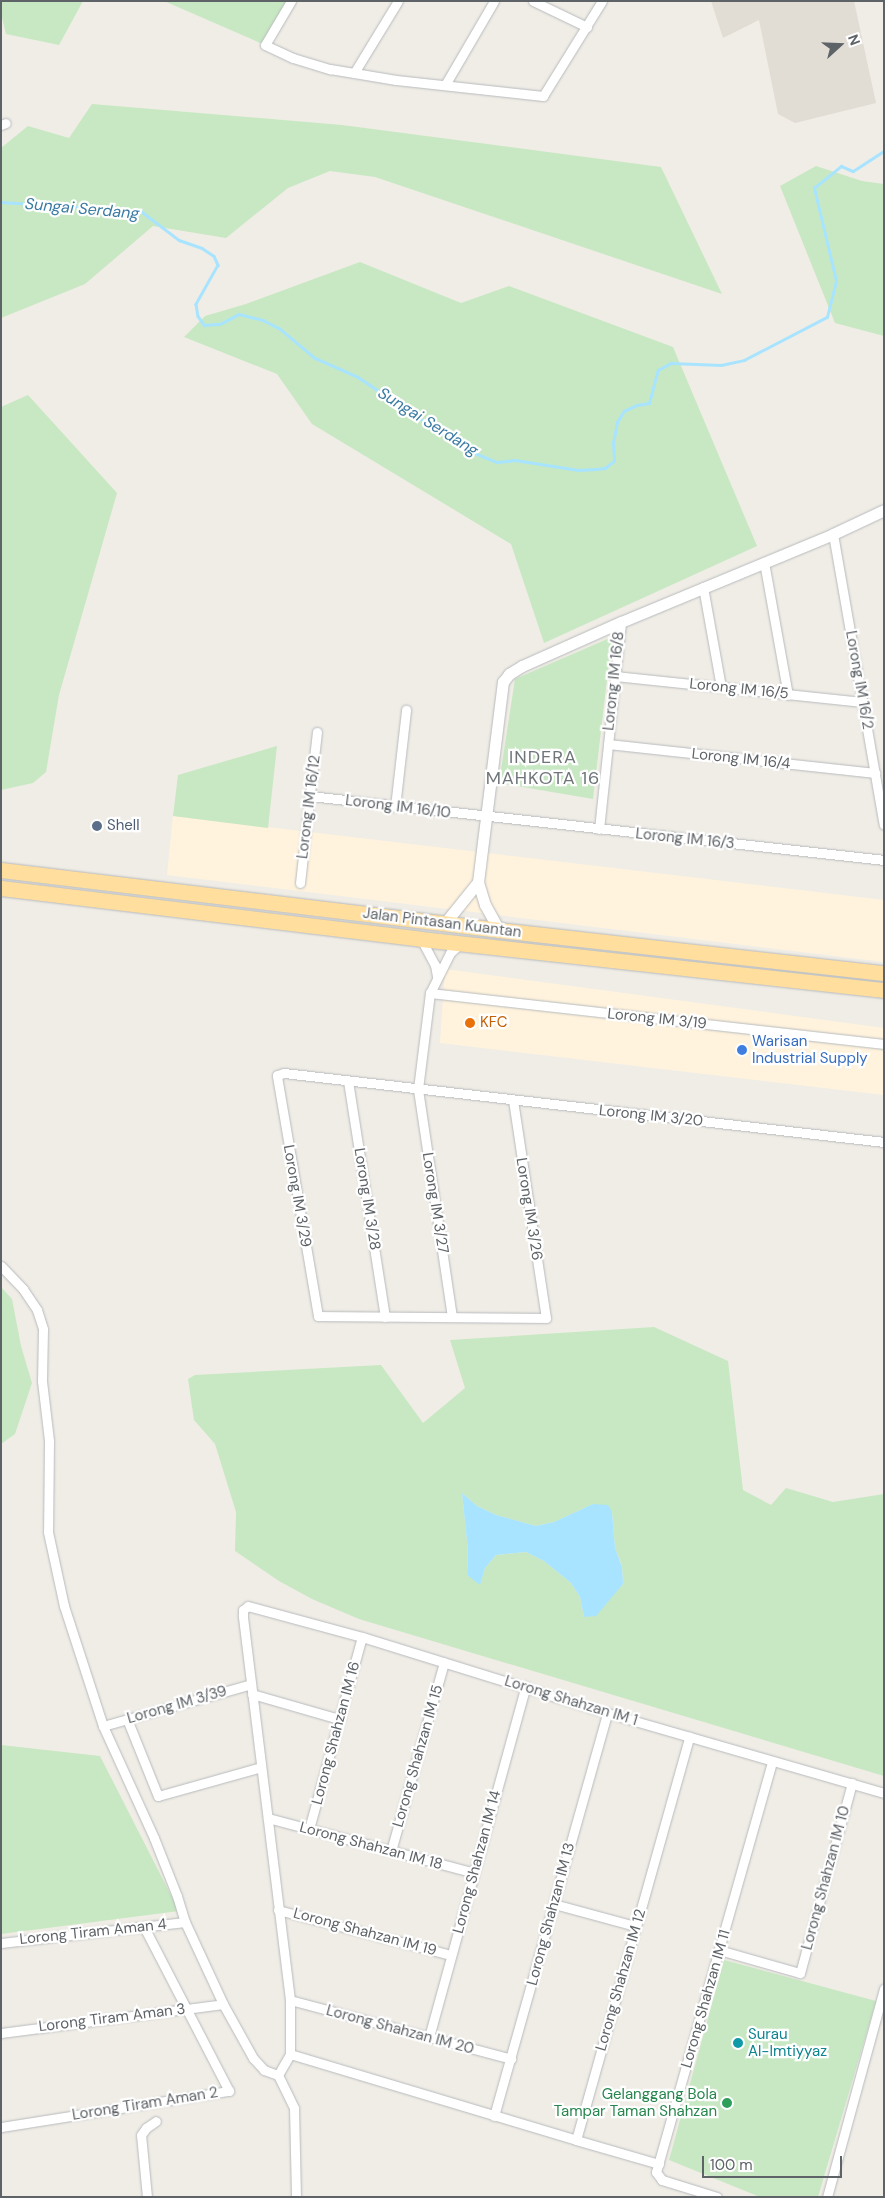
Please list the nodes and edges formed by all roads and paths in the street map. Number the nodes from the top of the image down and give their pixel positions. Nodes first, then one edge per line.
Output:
1 (291, 1) edge
2 (398, 1) edge
3 (494, 1) edge
4 (534, 1) edge
5 (602, 1) edge
6 (587, 27) junction
7 (354, 73) junction
8 (445, 85) junction
9 (884, 510) edge
10 (834, 534) junction
11 (764, 562) junction
12 (703, 587) junction
13 (621, 622) junction
14 (615, 676) junction
15 (721, 687) junction
16 (788, 695) junction
17 (863, 702) junction
18 (406, 710) dead end
19 (317, 732) dead end
20 (608, 744) junction
21 (875, 773) junction
22 (310, 796) junction
23 (395, 807) junction
24 (486, 817) junction
25 (884, 825) edge
26 (599, 830) junction
27 (884, 860) edge
28 (1, 870) edge
29 (478, 882) junction
30 (300, 883) dead end
31 (1, 888) edge
32 (445, 923) junction
33 (499, 930) junction
34 (421, 939) junction
35 (461, 943) junction
36 (884, 973) edge
37 (437, 976) junction
38 (884, 990) edge
39 (430, 993) junction
40 (884, 1044) edge
41 (277, 1075) joint
42 (348, 1081) junction
43 (418, 1089) junction
44 (512, 1100) junction
45 (884, 1142) edge
46 (1, 1266) edge
47 (385, 1317) junction
48 (452, 1317) junction
49 (362, 1637) junction
50 (444, 1662) junction
51 (251, 1684) junction
52 (526, 1686) junction
53 (252, 1694) junction
54 (607, 1713) junction
55 (127, 1719) junction
56 (339, 1719) junction
57 (103, 1726) junction
58 (689, 1737) junction
59 (772, 1761) junction
60 (261, 1767) junction
61 (852, 1783) junction
62 (884, 1792) edge
63 (268, 1818) junction
64 (309, 1829) junction
65 (392, 1851) junction
66 (474, 1873) junction
67 (554, 1904) junction
68 (278, 1910) junction
69 (185, 1922) junction
70 (636, 1926) junction
71 (144, 1927) junction
72 (1, 1943) edge
73 (720, 1950) junction
74 (451, 1955) junction
75 (884, 1989) edge
76 (290, 2000) junction
77 (224, 2004) junction
78 (187, 2009) junction
79 (1, 2033) edge
80 (429, 2037) junction
81 (290, 2054) junction
82 (510, 2059) junction
83 (278, 2075) junction
84 (494, 2116) junction
85 (156, 2121) dead end
86 (1, 2127) edge
87 (576, 2140) junction
88 (659, 2164) junction
89 (147, 2197) edge
90 (296, 2197) edge
91 (717, 2197) edge
92 (827, 2197) edge

1 - 7 street
2 - 7 street
3 - 8 street
4 - 6 street
5 - 6 street
6 - 8 street
7 - 8 street
9 - 10 street
10 - 11 street
10 - 17 street, Lorong IM 16/2
11 - 12 street
11 - 16 street
12 - 13 street
12 - 15 street
13 - 14 street, Lorong IM 16/8
13 - 24 street
14 - 15 street, Lorong IM 16/5
14 - 20 street, Lorong IM 16/8
15 - 16 street, Lorong IM 16/5
16 - 17 street, Lorong IM 16/5
17 - 21 street, Lorong IM 16/2
18 - 23 street
19 - 22 street, Lorong IM 16/12
20 - 21 street, Lorong IM 16/4
20 - 26 street, Lorong IM 16/8
21 - 25 street, Lorong IM 16/2
22 - 23 street, Lorong IM 16/10
22 - 30 street, Lorong IM 16/12
23 - 24 street, Lorong IM 16/10
24 - 26 street, Lorong IM 16/3
24 - 29 street
26 - 27 street, Lorong IM 16/3
28 - 32 highway, Jalan Pintasan Kuantan
29 - 32 street
29 - 33 street
31 - 34 highway, Jalan Pintasan Kuantan
32 - 33 highway, Jalan Pintasan Kuantan
33 - 36 highway, Jalan Pintasan Kuantan
34 - 35 highway, Jalan Pintasan Kuantan
34 - 37 street
35 - 37 street, Lorong IM 3/27
35 - 38 highway, Jalan Pintasan Kuantan
37 - 39 street, Lorong IM 3/27
39 - 40 street, Lorong IM 3/19
39 - 43 street, Lorong IM 3/27
41 - 42 street, Lorong IM 3/20
41 - 47 street, Lorong IM 3/29
42 - 43 street, Lorong IM 3/20
42 - 47 street, Lorong IM 3/28
43 - 44 street, Lorong IM 3/20
43 - 48 street, Lorong IM 3/27
44 - 45 street, Lorong IM 3/20
44 - 48 street, Lorong IM 3/26
46 - 57 street
47 - 48 street
49 - 50 street, Lorong Shahzan IM 1
49 - 51 street, Lorong Shahzan IM 1
49 - 56 street, Lorong Shahzan IM 16
50 - 52 street, Lorong Shahzan IM 1
50 - 65 street, Lorong Shahzan IM 15
51 - 53 street
51 - 55 street, Lorong IM 3/39
52 - 54 street, Lorong Shahzan IM 1
52 - 66 street, Lorong Shahzan IM 14
53 - 56 street
53 - 60 street
54 - 58 street, Lorong Shahzan IM 1
54 - 67 street, Lorong Shahzan IM 13
55 - 57 street, Lorong IM 3/39
55 - 60 street
56 - 64 street, Lorong Shahzan IM 16
57 - 69 street
58 - 59 street, Lorong Shahzan IM 1
58 - 70 street, Lorong Shahzan IM 12
59 - 61 street, Lorong Shahzan IM 1
59 - 73 street, Lorong Shahzan IM 11
60 - 63 street
61 - 62 street, Lorong Shahzan IM 1
61 - 73 street, Lorong Shahzan IM 10
63 - 64 street, Lorong Shahzan IM 18
63 - 68 street
64 - 65 street, Lorong Shahzan IM 18
65 - 66 street, Lorong Shahzan IM 18
66 - 74 street, Lorong Shahzan IM 14
67 - 70 street
67 - 82 street, Lorong Shahzan IM 13
68 - 74 street, Lorong Shahzan IM 19
68 - 76 street
69 - 71 street, Lorong Tiram Aman 4
69 - 77 street
70 - 87 street, Lorong Shahzan IM 12
71 - 72 street, Lorong Tiram Aman 4
71 - 78 street
73 - 88 street, Lorong Shahzan IM 11
74 - 80 street, Lorong Shahzan IM 14
75 - 92 street
76 - 80 street, Lorong Shahzan IM 20
76 - 81 street
77 - 78 street, Lorong Tiram Aman 3
77 - 83 street
78 - 79 street, Lorong Tiram Aman 3
78 - 86 street, Lorong Tiram Aman 2
80 - 82 street, Lorong Shahzan IM 20
81 - 83 street
81 - 84 street
82 - 84 street, Lorong Shahzan IM 13
83 - 90 street
84 - 87 street
85 - 89 street
87 - 88 street
88 - 91 street

